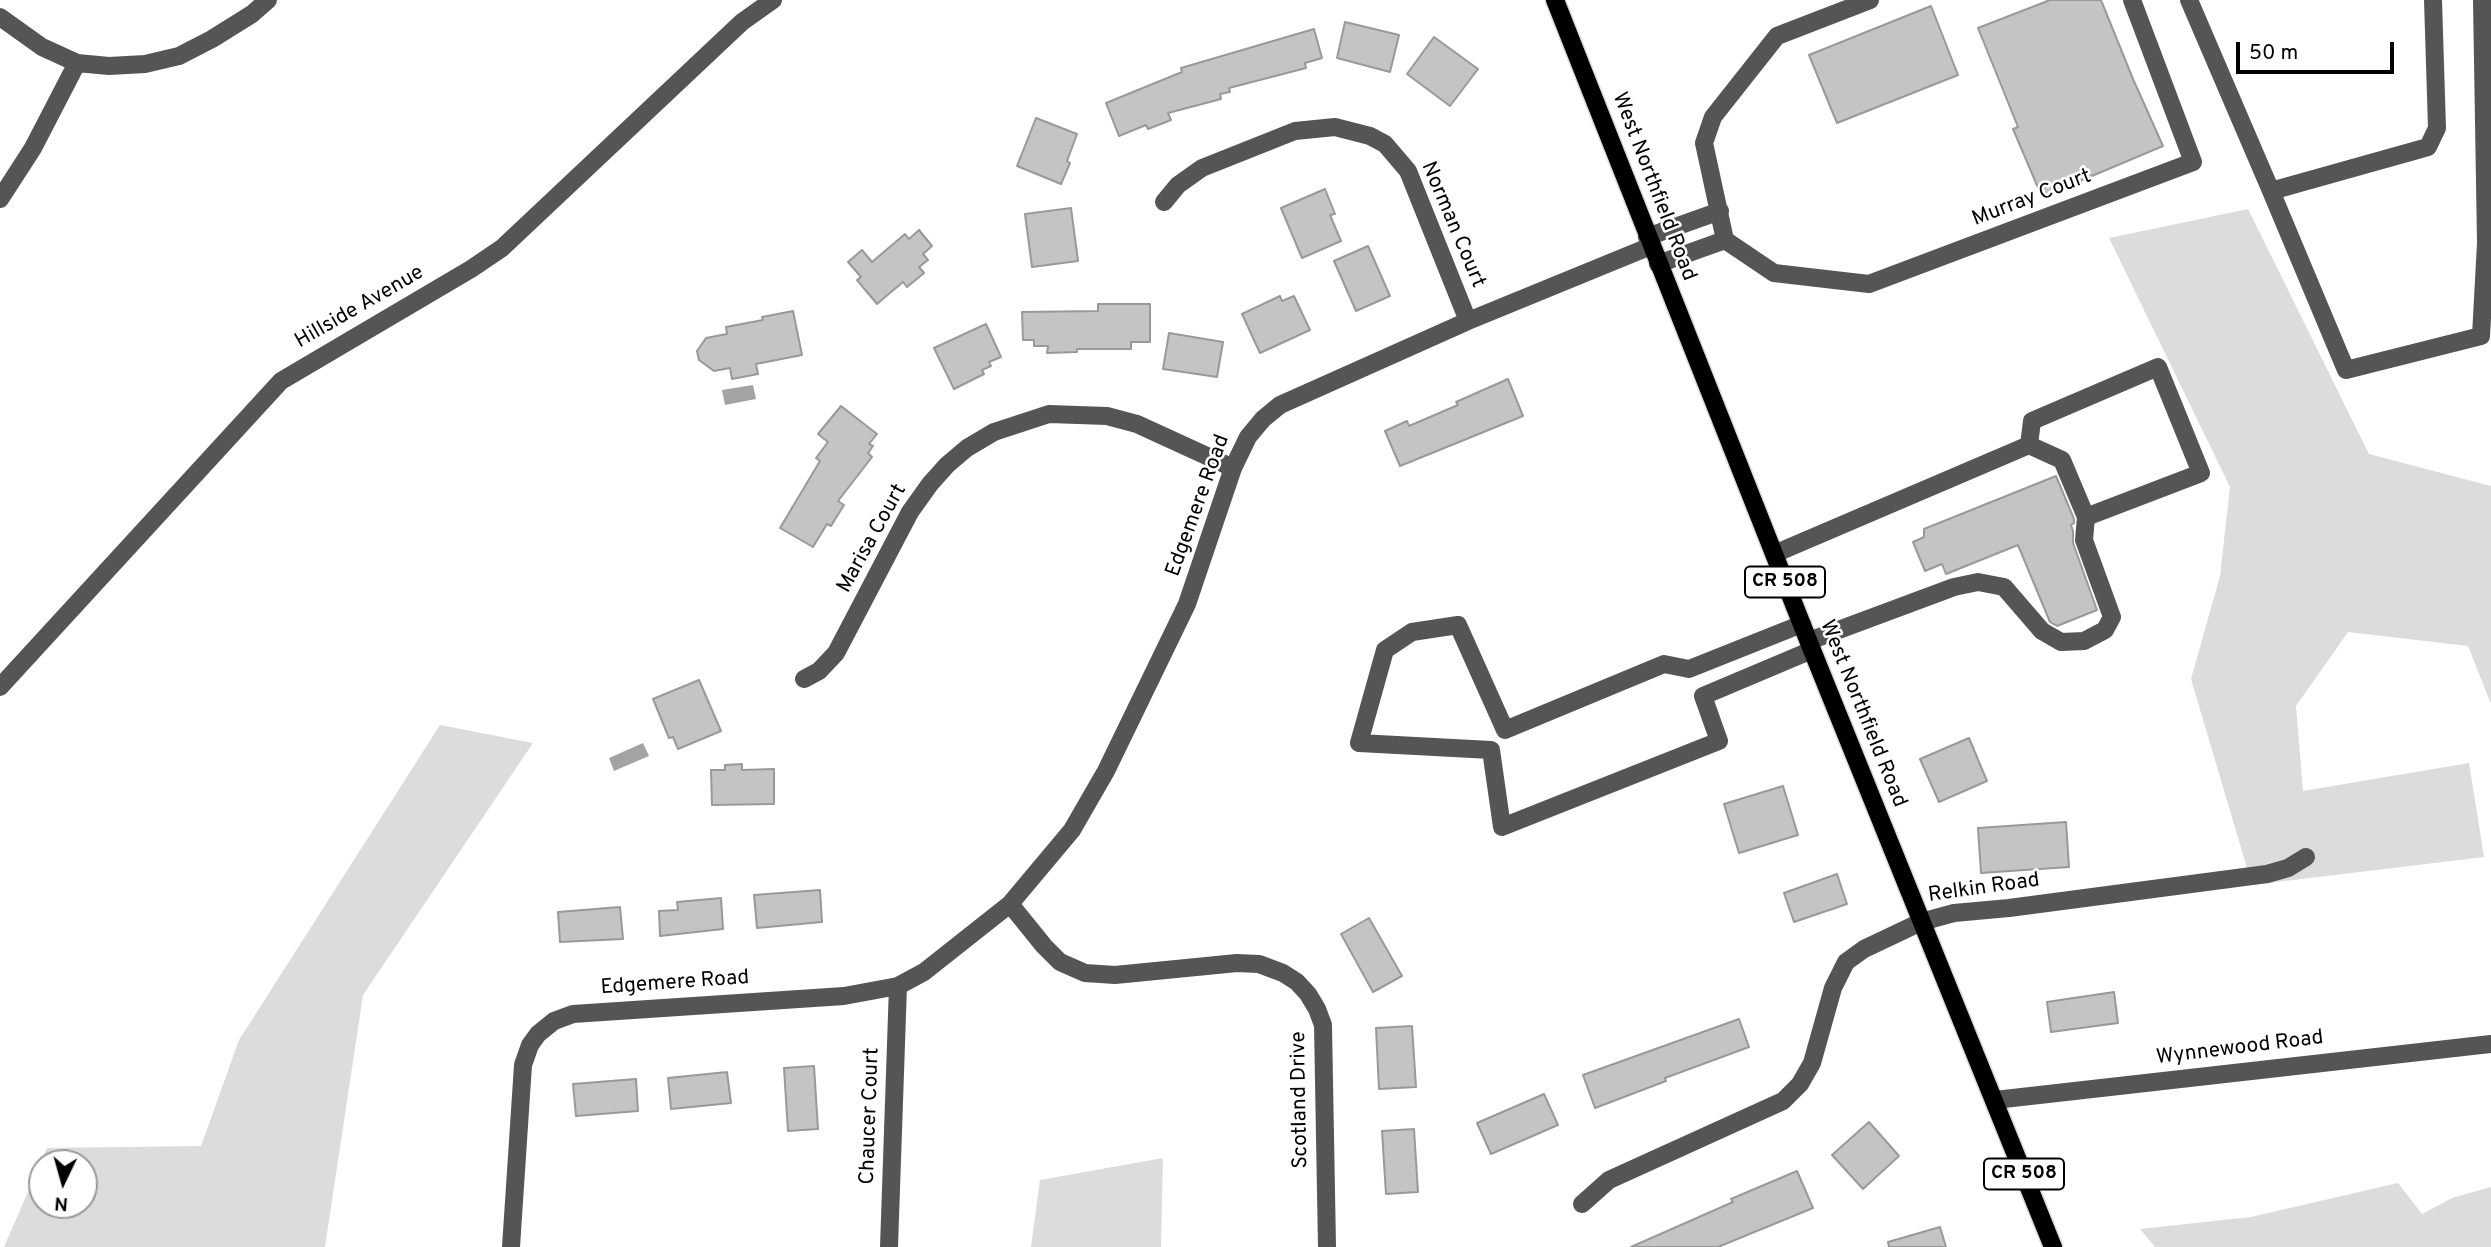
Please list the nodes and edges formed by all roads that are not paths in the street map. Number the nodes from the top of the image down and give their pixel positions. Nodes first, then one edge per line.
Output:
1 (268, 0) edge
2 (773, 0) edge
3 (1555, 0) edge
4 (1870, 0) edge
5 (2132, 0) edge
6 (2189, 0) edge
7 (2433, 0) edge
8 (2482, 0) edge
9 (0, 17) edge
10 (78, 62) junction
11 (2272, 191) junction
12 (0, 199) edge
13 (1164, 202) dead end
14 (1720, 211) junction
15 (1725, 240) junction
16 (1649, 241) junction
17 (1658, 264) junction
18 (1468, 321) junction
19 (2029, 445) junction
20 (1233, 468) junction
21 (2085, 517) junction
22 (1774, 554) junction
23 (1802, 624) junction
24 (1811, 646) junction
25 (804, 679) dead end
26 (0, 687) edge
27 (2306, 857) dead end
28 (1010, 904) junction
29 (1921, 922) junction
30 (898, 986) junction
31 (2491, 1044) edge
32 (1995, 1100) junction
33 (1582, 1204) dead end
34 (511, 1247) edge
35 (889, 1247) edge
36 (1327, 1247) edge
37 (2053, 1247) edge

1 - 10 street
2 - 26 street, Hillside Avenue
3 - 16 main road, West Northfield Road / CR 508
4 - 14 street
5 - 15 street, Murray Court
6 - 11 street
7 - 11 street
8 - 11 street
9 - 10 street
10 - 12 street
13 - 18 street, Norman Court
14 - 15 street
14 - 16 street, Edgemere Road
15 - 17 street
16 - 17 main road, West Northfield Road / CR 508
16 - 18 street, Edgemere Road
17 - 22 main road, West Northfield Road / CR 508
18 - 20 street, Edgemere Road
19 - 21 street
19 - 21 street
19 - 22 street
20 - 25 street, Marisa Court
20 - 28 street, Edgemere Road
21 - 24 street
22 - 23 main road, West Northfield Road / CR 508
23 - 24 main road, West Northfield Road / CR 508
23 - 24 street
24 - 29 main road, West Northfield Road / CR 508
27 - 29 street, Relkin Road
28 - 30 street, Edgemere Road
28 - 36 street, Scotland Drive
29 - 32 main road, West Northfield Road / CR 508
29 - 33 street, Relkin Road
30 - 34 street, Edgemere Road
30 - 35 street, Chaucer Court
31 - 32 street, Wynnewood Road
32 - 37 main road, West Northfield Road / CR 508

